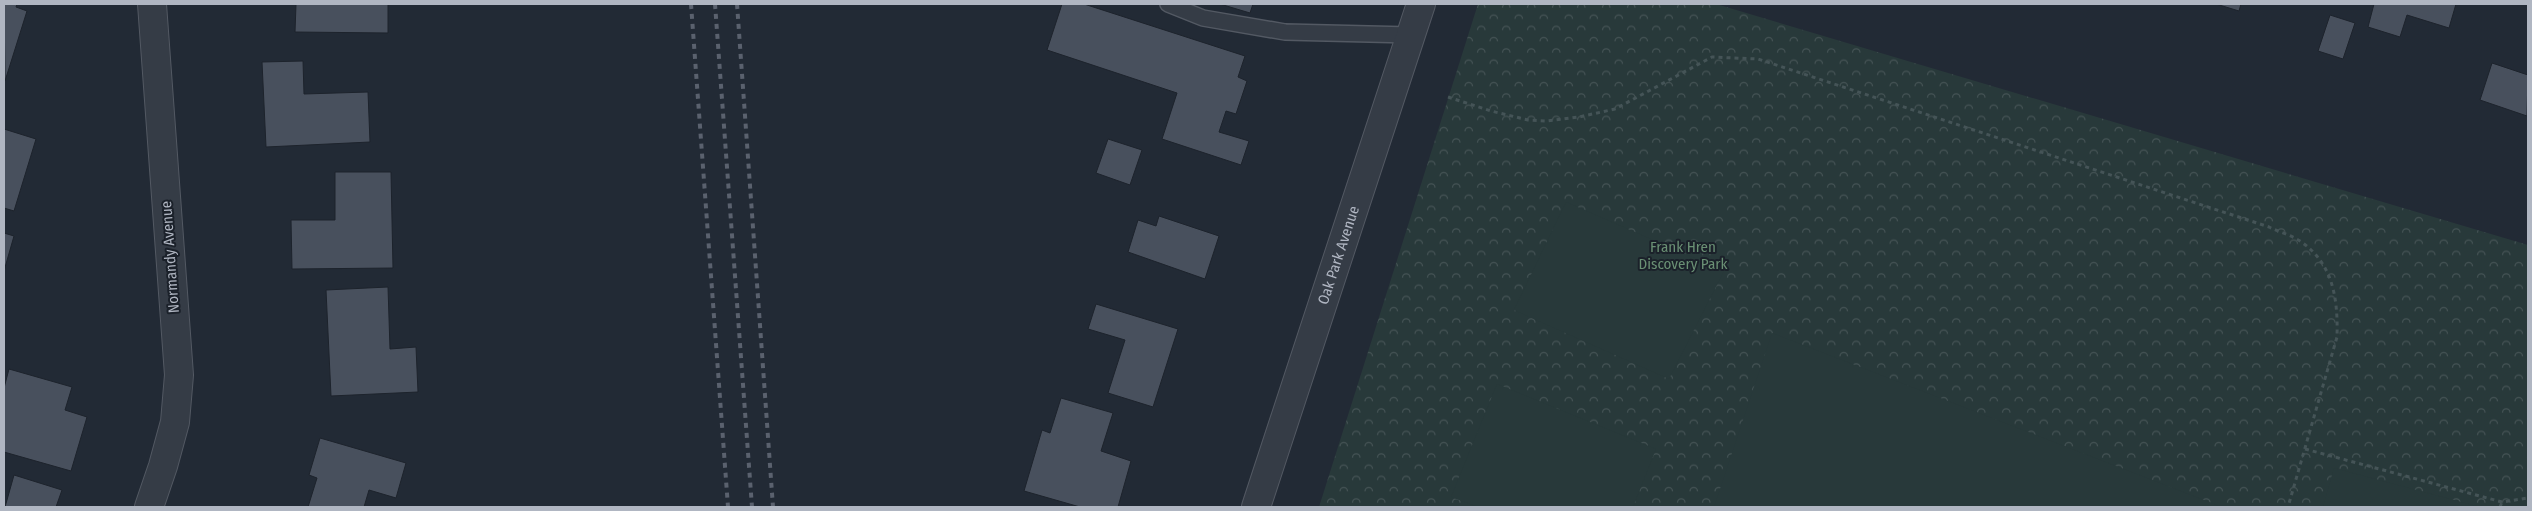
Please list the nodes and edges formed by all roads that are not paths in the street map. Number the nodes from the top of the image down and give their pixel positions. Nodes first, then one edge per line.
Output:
1 (152, 4) edge
2 (1168, 4) edge
3 (1421, 4) edge
4 (1411, 35) junction
5 (149, 507) edge
6 (1256, 507) edge

1 - 5 street, Normandy Avenue
2 - 4 lane
3 - 4 street, Oak Park Avenue
4 - 6 street, Oak Park Avenue

